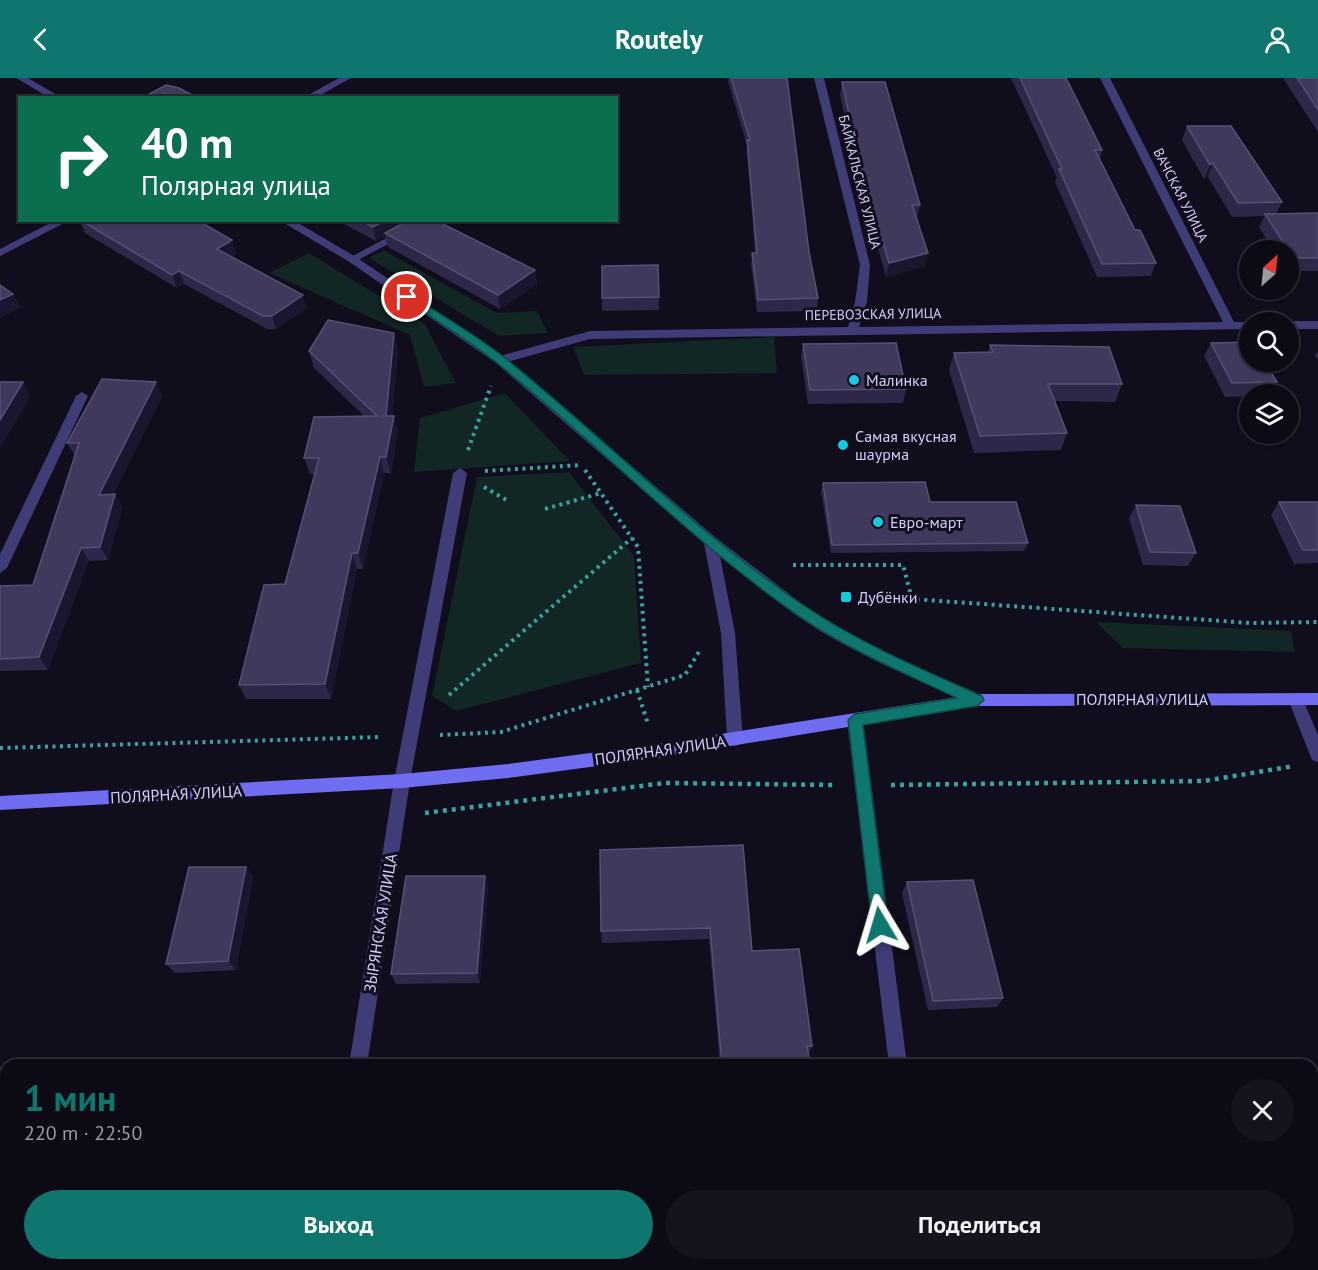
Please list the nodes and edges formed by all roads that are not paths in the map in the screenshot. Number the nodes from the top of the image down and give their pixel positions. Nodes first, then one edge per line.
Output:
1 (21, 78) edge
2 (345, 78) edge
3 (819, 78) edge
4 (1105, 78) edge
5 (54, 96) edge
6 (311, 96) edge
7 (61, 222) edge
8 (287, 222) edge
9 (425, 222) edge
10 (0, 253) edge
11 (352, 259) junction
12 (1230, 325) junction
13 (1239, 325) edge
14 (1299, 325) edge
15 (1318, 325) edge
16 (853, 329) junction
17 (500, 360) junction
18 (82, 396) dead end
19 (460, 473) road end
20 (710, 541) junction
21 (0, 568) edge
22 (1296, 699) junction
23 (1318, 699) edge
24 (977, 700) junction
25 (855, 720) junction
26 (735, 739) junction
27 (1318, 755) edge
28 (402, 781) junction
29 (0, 803) edge
30 (359, 1059) edge
31 (897, 1059) edge

1 - 5 street
2 - 6 street
3 - 16 street, БАЙКАЛЬСКАЯ УЛИЦА
4 - 12 street, ВАЧСКАЯ УЛИЦА
7 - 10 street
8 - 11 street
9 - 11 street
11 - 17 street
12 - 13 street, ПЕРЕВОЗСКАЯ УЛИЦА
12 - 16 street, ПЕРЕВОЗСКАЯ УЛИЦА
14 - 15 street
16 - 17 street, ПЕРЕВОЗСКАЯ УЛИЦА
17 - 20 street
18 - 21 street
19 - 28 street, ЗЫРЯНСКАЯ УЛИЦА
20 - 24 street
20 - 26 street
22 - 23 main road, ПОЛЯРНАЯ УЛИЦА
22 - 24 main road, ПОЛЯРНАЯ УЛИЦА
22 - 27 street
24 - 25 main road, ПОЛЯРНАЯ УЛИЦА
25 - 26 main road, ПОЛЯРНАЯ УЛИЦА
25 - 31 street
26 - 28 main road, ПОЛЯРНАЯ УЛИЦА
28 - 29 main road, ПОЛЯРНАЯ УЛИЦА
28 - 30 street, ЗЫРЯНСКАЯ УЛИЦА

